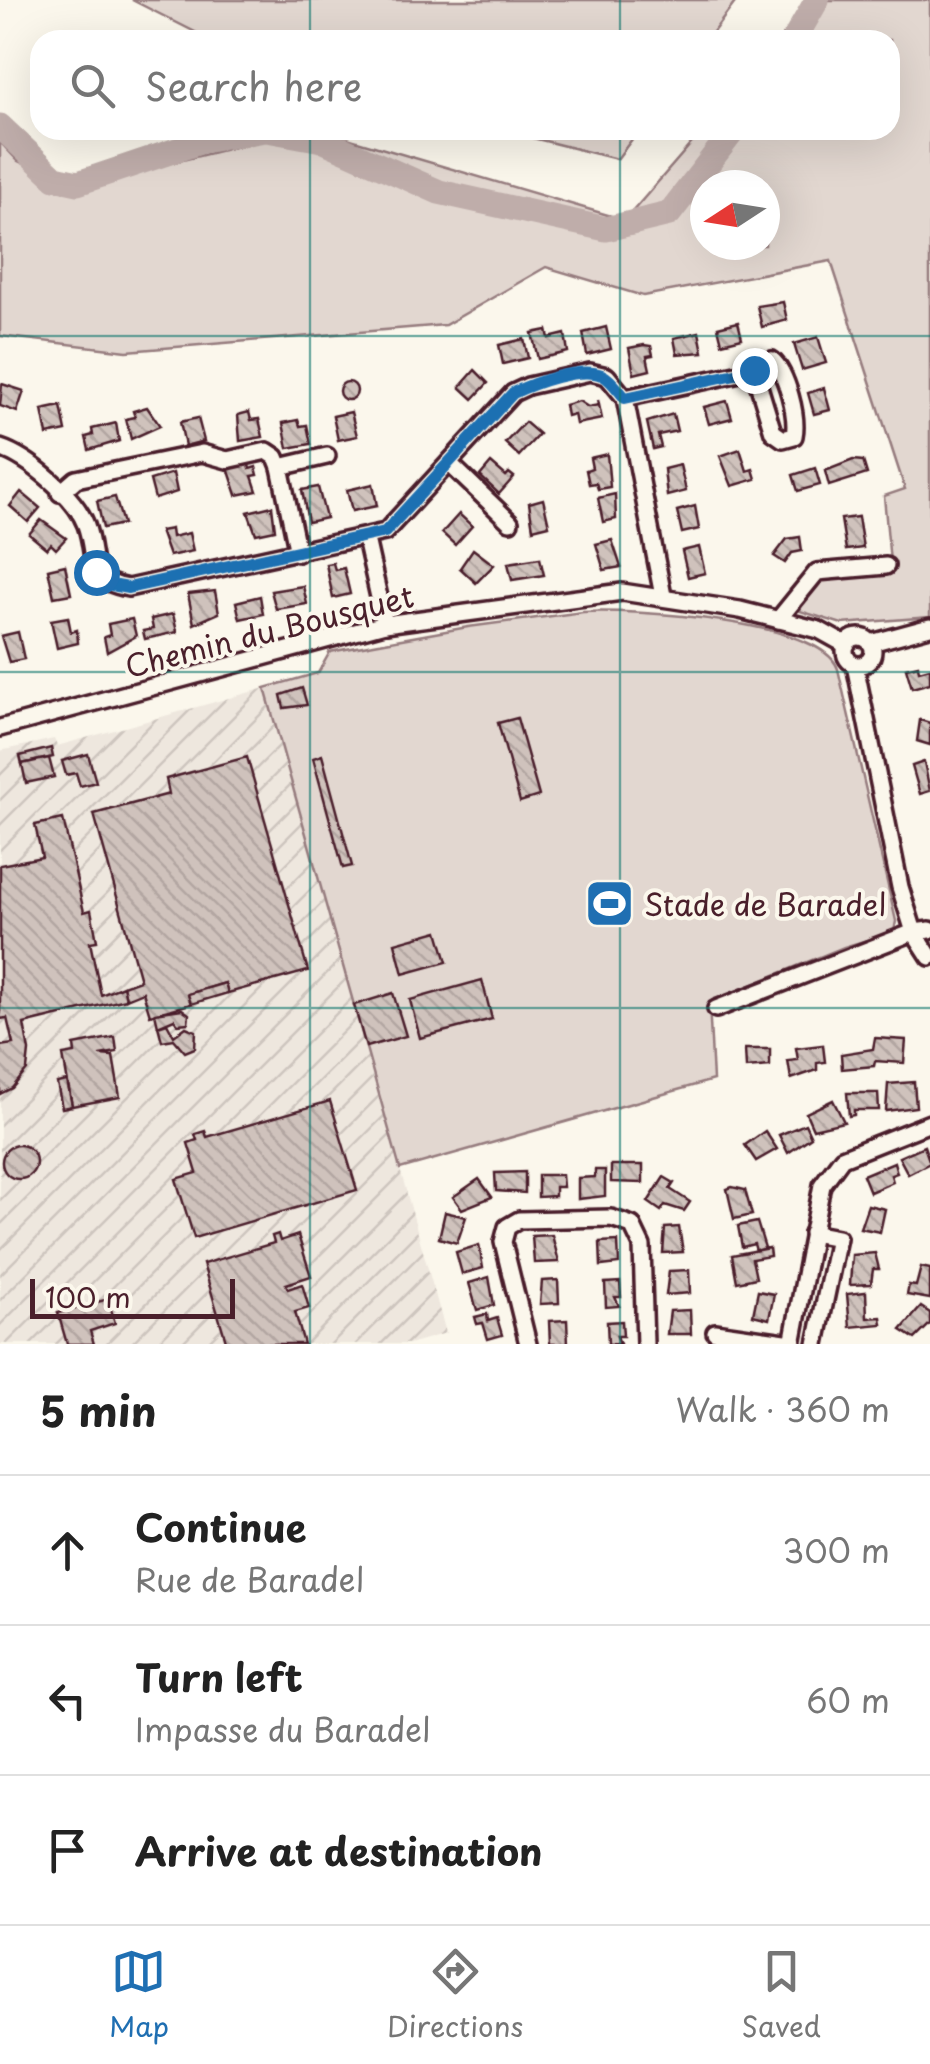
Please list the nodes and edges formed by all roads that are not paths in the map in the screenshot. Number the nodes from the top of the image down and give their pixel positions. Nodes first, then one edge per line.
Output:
1 (754, 370) junction
2 (625, 398) junction
3 (0, 448) edge
4 (328, 456) dead end
5 (448, 463) junction
6 (280, 466) junction
7 (60, 493) junction
8 (510, 522) dead end
9 (366, 539) junction
10 (298, 553) junction
11 (886, 566) dead end
12 (663, 596) junction
13 (778, 620) junction
14 (385, 624) junction
15 (930, 627) edge
16 (871, 643) junction
17 (846, 645) junction
18 (854, 664) junction
19 (0, 728) edge
20 (922, 931) edge
21 (930, 957) edge
22 (716, 1009) dead end
23 (930, 1123) edge
24 (812, 1233) junction
25 (715, 1332) dead end
26 (528, 1344) edge
27 (645, 1344) edge
28 (792, 1344) edge
29 (816, 1344) edge

1 - 1 street
1 - 2 street
2 - 5 street
2 - 12 street
3 - 7 street
4 - 6 street
5 - 8 street
5 - 9 street
6 - 7 street
6 - 10 street
7 - 10 street
9 - 10 street
9 - 14 street
11 - 13 street
12 - 13 street, Chemin du Bousquet
12 - 14 street, Chemin du Bousquet
13 - 17 street, Chemin du Bousquet
14 - 19 street, Chemin du Bousquet
15 - 16 street
16 - 17 street
16 - 18 street
17 - 18 street
18 - 20 street
20 - 21 street
20 - 22 street
23 - 24 street
24 - 28 street
24 - 29 street
25 - 28 street
26 - 27 street

